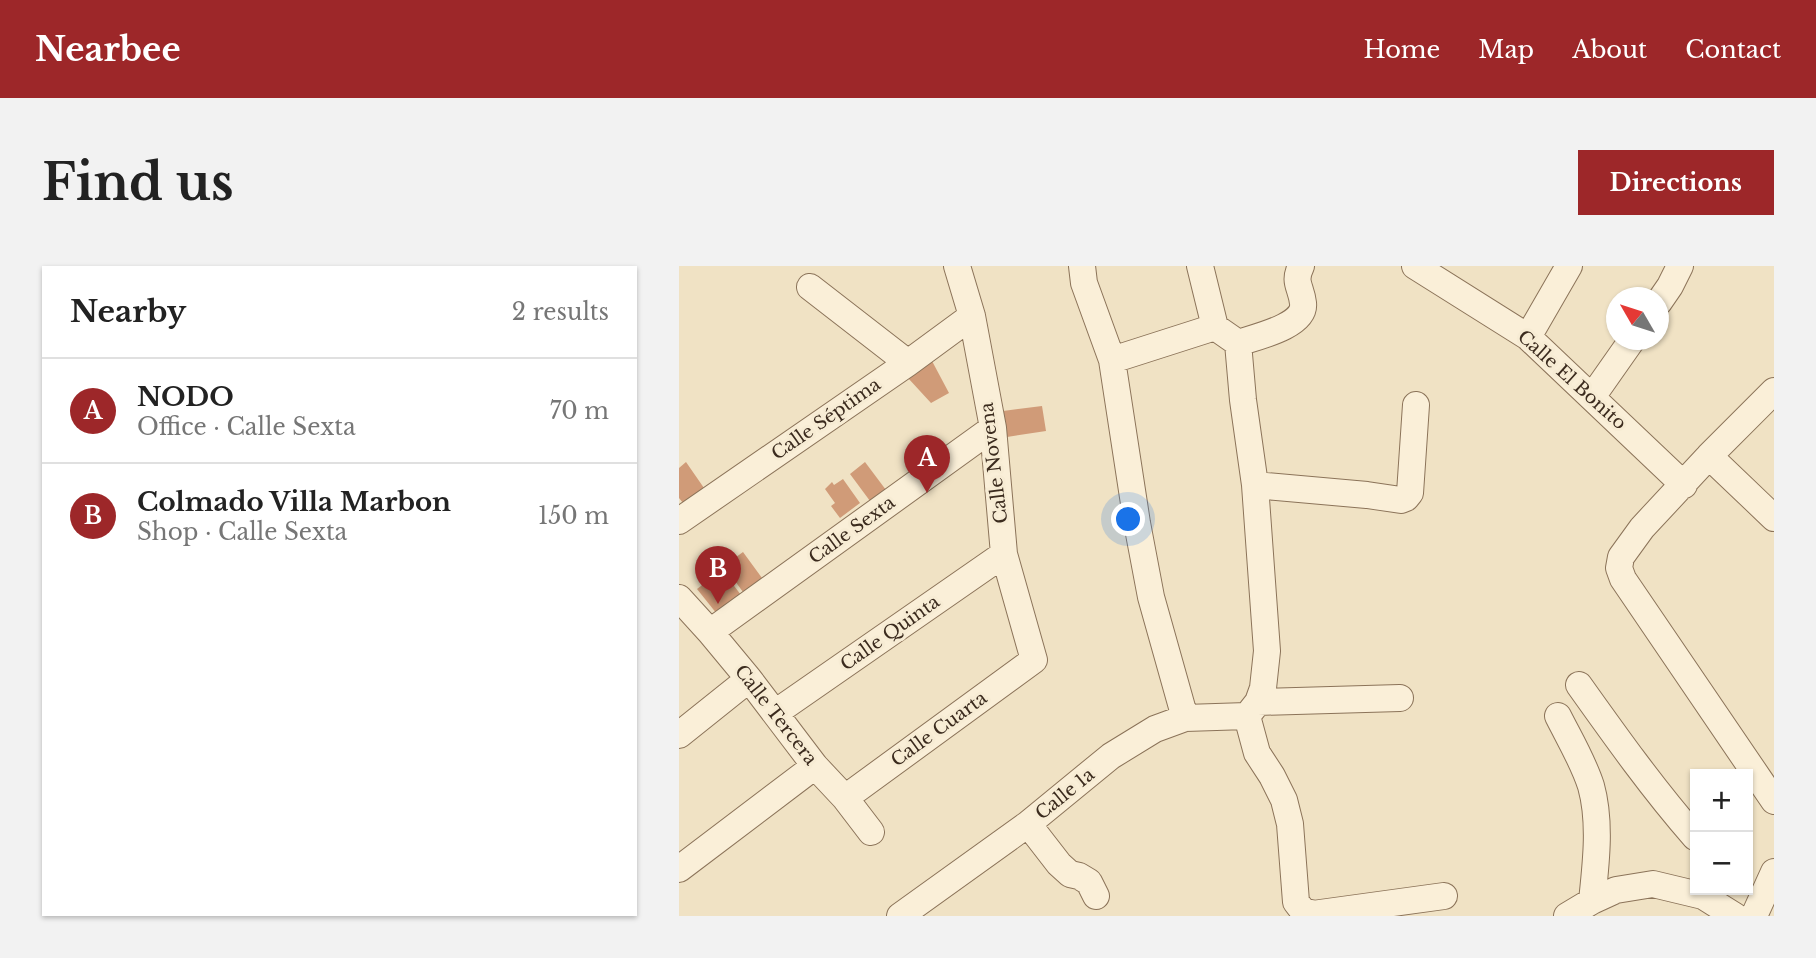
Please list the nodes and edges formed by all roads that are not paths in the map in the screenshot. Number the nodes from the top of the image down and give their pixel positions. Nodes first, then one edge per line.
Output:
1 (957, 266) edge
2 (1082, 266) edge
3 (1201, 266) edge
4 (1301, 266) edge
5 (1415, 266) edge
6 (1569, 266) edge
7 (1680, 266) edge
8 (1669, 287) edge
9 (810, 288) dead end
10 (972, 316) junction
11 (1215, 327) junction
12 (1528, 337) junction
13 (1238, 343) junction
14 (1625, 350) edge
15 (1112, 360) junction
16 (908, 363) junction
17 (1774, 391) edge
18 (1592, 397) junction
19 (1416, 405) dead end
20 (993, 428) junction
21 (1709, 456) junction
22 (1255, 485) junction
23 (1684, 485) junction
24 (1774, 518) edge
25 (679, 521) edge
26 (1004, 554) junction
27 (679, 598) edge
28 (710, 632) junction
29 (1034, 660) joint
30 (749, 679) junction
31 (1579, 685) dead end
32 (1400, 698) dead end
33 (1253, 709) junction
34 (775, 713) junction
35 (1558, 716) dead end
36 (1185, 718) junction
37 (679, 735) edge
38 (815, 766) junction
39 (845, 797) junction
40 (1774, 801) edge
41 (1028, 824) junction
42 (871, 832) dead end
43 (1691, 832) edge
44 (679, 869) edge
45 (1774, 872) edge
46 (1096, 896) dead end
47 (1444, 896) dead end
48 (1754, 903) edge
49 (1603, 908) edge
50 (915, 912) edge
51 (1567, 916) edge
52 (1735, 916) edge

1 - 10 street, Calle Novena
2 - 15 street
3 - 11 street
4 - 13 street
5 - 12 street, Calle El Bonito
6 - 12 street
7 - 8 street
9 - 16 street
10 - 16 street, Calle Séptima
10 - 20 street, Calle Novena
11 - 13 street
11 - 15 street
12 - 18 street, Calle El Bonito
13 - 22 street
14 - 18 street
15 - 36 street
16 - 25 street, Calle Séptima
17 - 21 street
18 - 23 street, Calle El Bonito
19 - 22 street
20 - 26 street, Calle Novena
20 - 28 street, Calle Sexta
21 - 23 street
21 - 24 street
22 - 33 street
23 - 40 street
26 - 29 street, Calle Novena
26 - 34 street, Calle Quinta
27 - 28 street, Calle Tercera
28 - 30 street, Calle Tercera
29 - 39 street, Calle Cuarta
30 - 34 street, Calle Tercera
30 - 37 street
31 - 43 street
32 - 33 street, Calle 1a
33 - 36 street, Calle 1a
33 - 47 street
34 - 38 street, Calle Tercera
35 - 49 street
36 - 41 street, Calle 1a
38 - 39 street, Calle Tercera
38 - 44 street
39 - 42 street, Calle Tercera
41 - 46 street
41 - 50 street, Calle 1a
45 - 48 street
49 - 51 street
49 - 52 street

